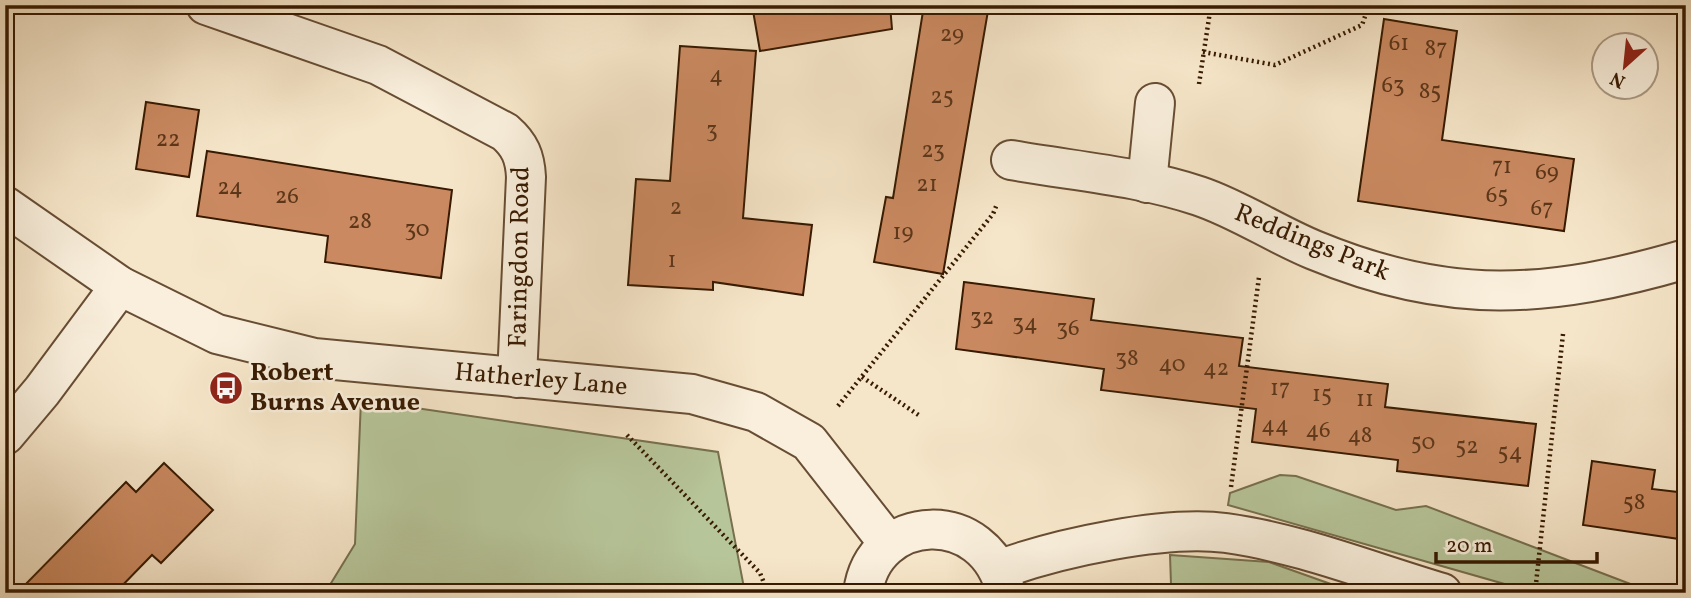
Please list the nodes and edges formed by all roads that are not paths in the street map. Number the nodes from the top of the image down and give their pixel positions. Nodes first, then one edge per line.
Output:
1 (206, 5) edge
2 (1155, 103) road end
3 (1011, 160) road end
4 (1147, 183) junction
5 (5, 206) edge
6 (1686, 259) edge
7 (120, 286) junction
8 (517, 378) junction
9 (5, 435) edge
10 (889, 544) junction
11 (1003, 581) edge
12 (863, 593) edge
13 (1442, 593) edge

1 - 8 street, Faringdon Road
2 - 4 street
3 - 4 street, Reddings Park
4 - 6 street, Reddings Park
5 - 7 street, Hatherley Lane
7 - 8 street, Hatherley Lane
7 - 9 street
8 - 10 street, Hatherley Lane
10 - 11 street
10 - 12 street
11 - 13 street

